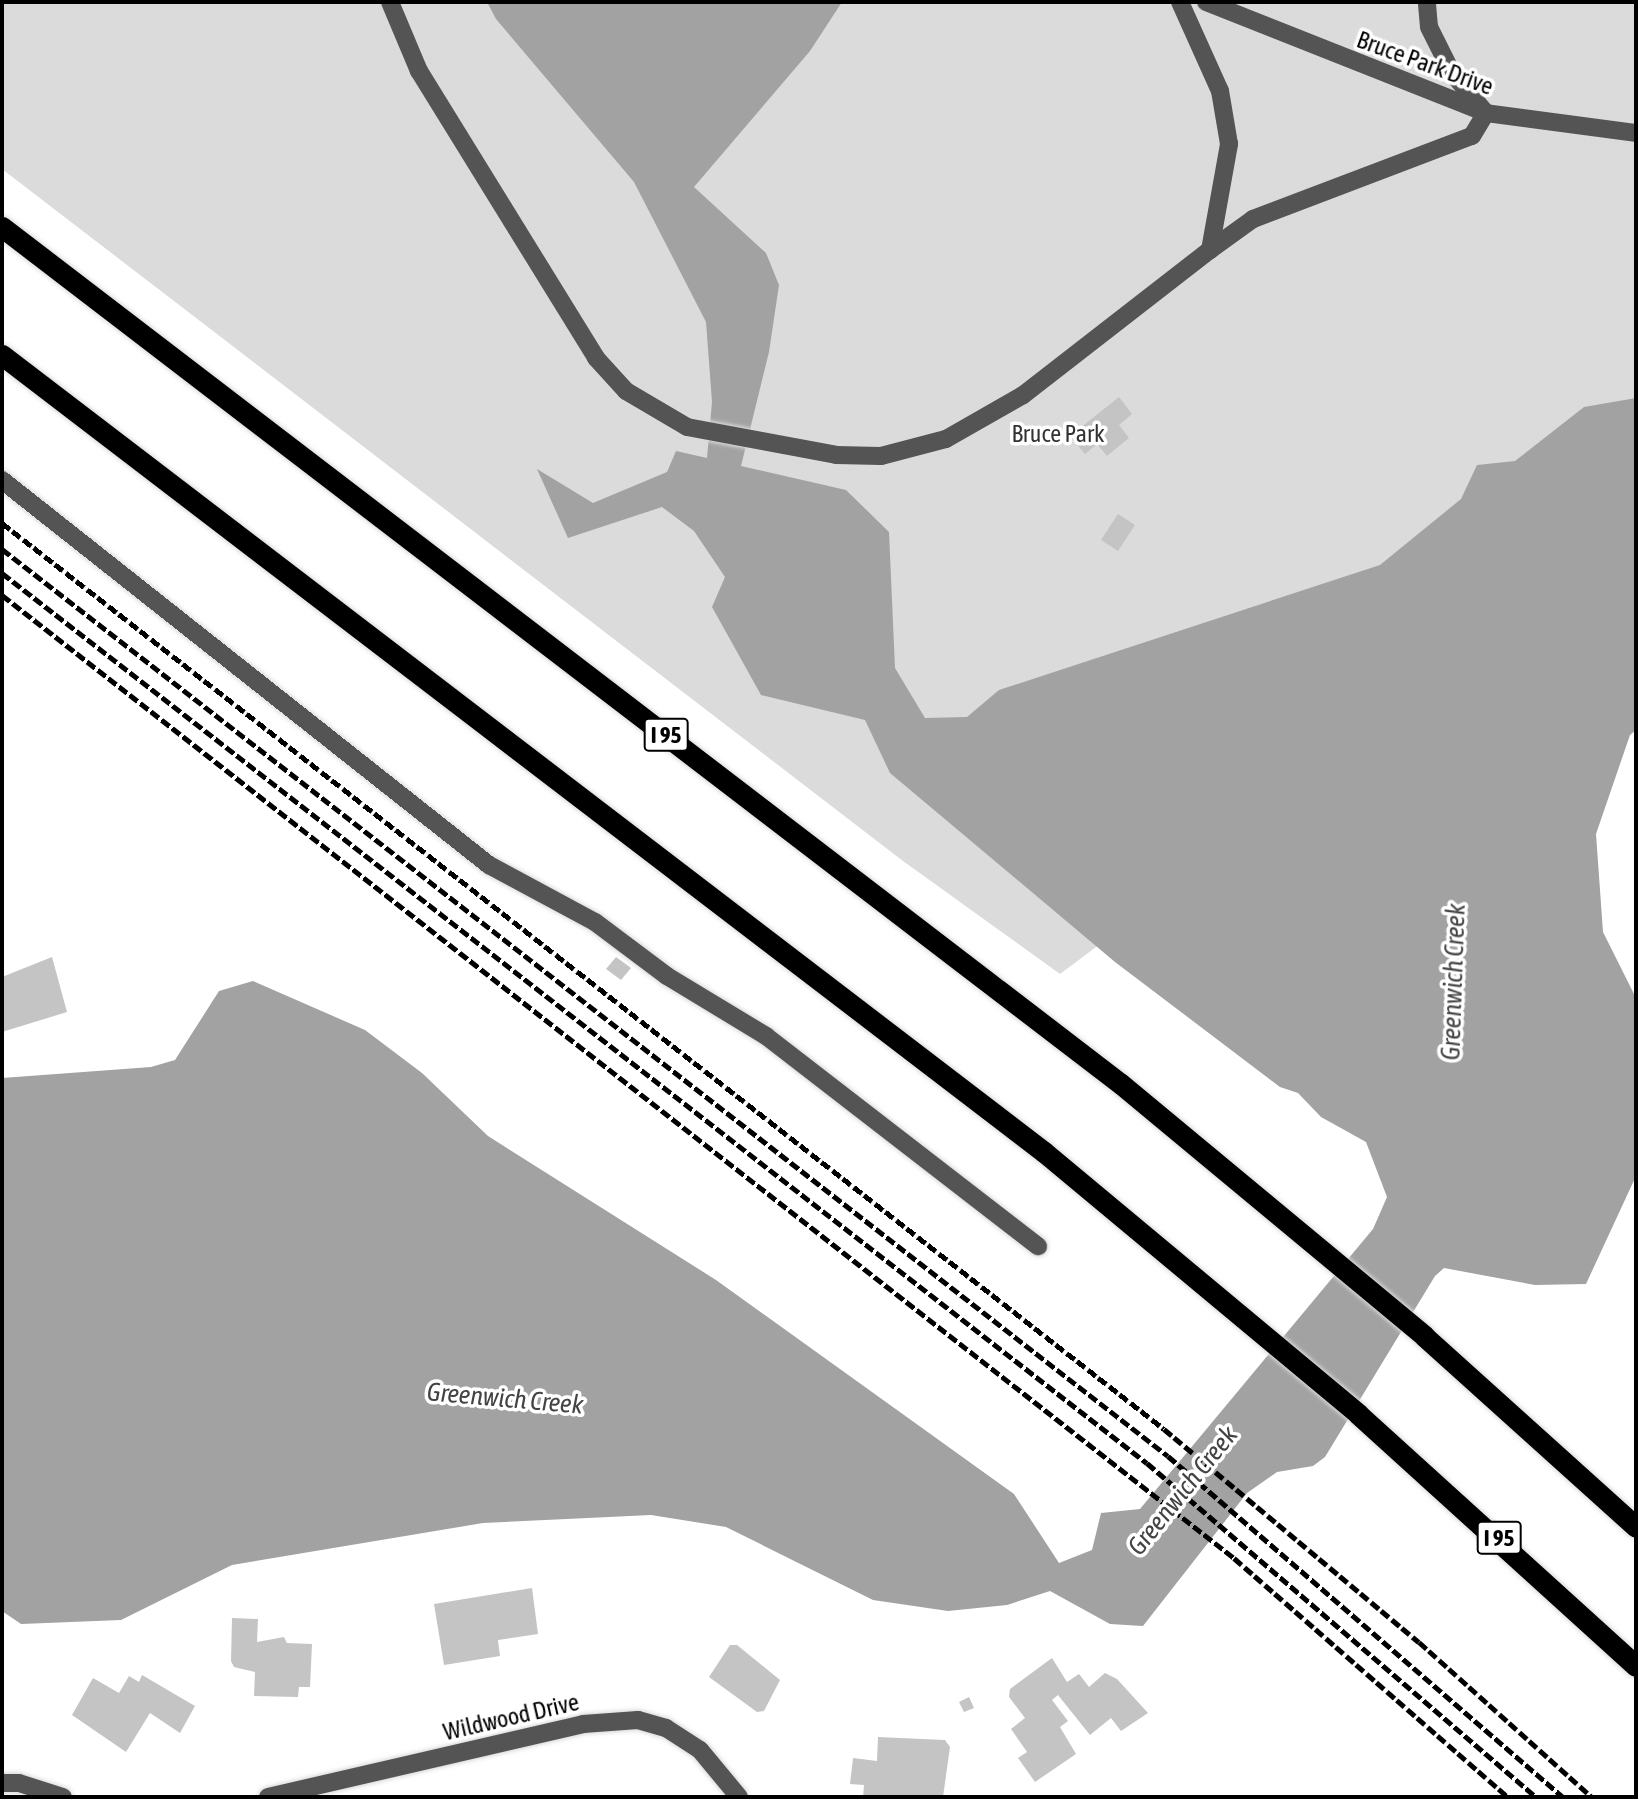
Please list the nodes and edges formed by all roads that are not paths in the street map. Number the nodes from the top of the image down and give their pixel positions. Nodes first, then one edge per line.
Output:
1 (390, 2) edge
2 (1181, 2) edge
3 (1206, 2) edge
4 (1427, 2) edge
5 (1486, 113) junction
6 (1636, 133) edge
7 (2, 227) edge
8 (1210, 250) junction
9 (2, 355) edge
10 (2, 480) edge
11 (1038, 1246) dead end
12 (1636, 1527) edge
13 (1636, 1666) edge
14 (2, 1783) edge
15 (62, 1797) edge
16 (268, 1797) edge
17 (740, 1797) edge

1 - 8 street
2 - 8 street
3 - 5 street, Bruce Park Drive
4 - 5 street
5 - 6 street, Bruce Park Drive
5 - 8 street
7 - 12 highway, I 95
9 - 13 highway, I 95
10 - 11 street
14 - 15 street
16 - 17 street, Wildwood Drive

